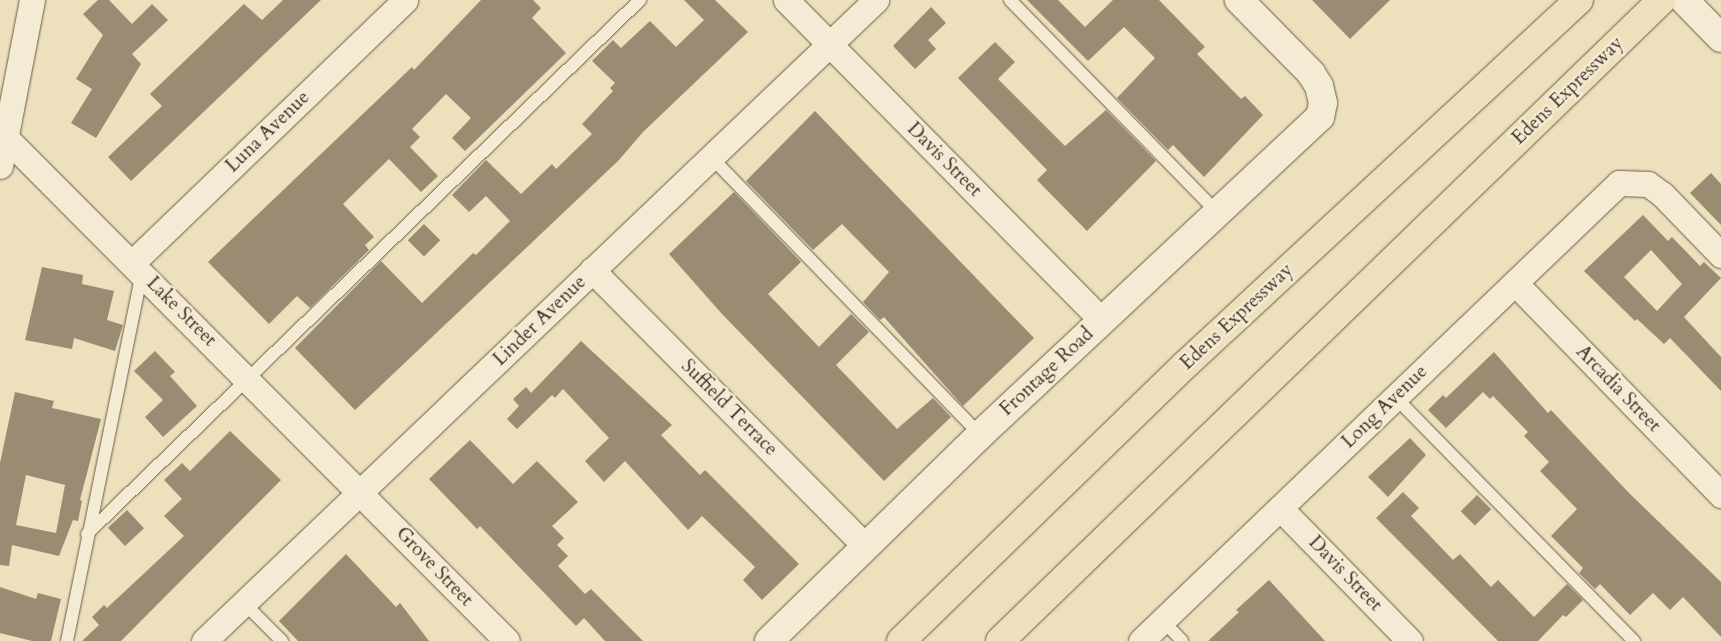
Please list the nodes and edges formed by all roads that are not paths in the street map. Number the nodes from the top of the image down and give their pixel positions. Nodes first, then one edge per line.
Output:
1 (32, 0) edge
2 (405, 0) edge
3 (640, 0) edge
4 (786, 0) edge
5 (876, 0) edge
6 (1010, 0) edge
7 (1239, 0) edge
8 (1579, 0) edge
9 (1662, 0) edge
10 (1684, 0) edge
11 (1721, 38) edge
12 (829, 44) junction
13 (3, 135) edge
14 (711, 157) junction
15 (0, 166) edge
16 (1220, 214) junction
17 (1721, 255) edge
18 (137, 268) junction
19 (592, 270) junction
20 (1515, 283) junction
21 (1102, 320) junction
22 (247, 378) junction
23 (1395, 397) junction
24 (980, 434) junction
25 (361, 492) junction
26 (1721, 495) edge
27 (1280, 508) junction
28 (87, 534) junction
29 (865, 546) junction
30 (244, 602) junction
31 (1162, 620) junction
32 (67, 641) edge
33 (204, 641) edge
34 (282, 641) edge
35 (507, 641) edge
36 (769, 641) edge
37 (901, 641) edge
38 (1000, 641) edge
39 (1141, 641) edge
40 (1182, 641) edge
41 (1410, 641) edge
42 (1634, 641) edge

1 - 13 street
2 - 18 street, Luna Avenue
3 - 22 lane
4 - 12 street, Davis Street
5 - 12 street, Linder Avenue
6 - 16 lane
7 - 16 street, Frontage Road
8 - 37 highway, Edens Expressway
9 - 38 highway, Edens Expressway
10 - 11 street
12 - 14 street, Linder Avenue
12 - 21 street, Davis Street
13 - 15 street
13 - 18 street, Lake Street
14 - 19 street, Linder Avenue
14 - 24 lane
16 - 21 street, Frontage Road
17 - 20 street, Long Avenue
18 - 22 street, Lake Street
18 - 28 lane
19 - 25 street, Linder Avenue
19 - 29 street, Suffield Terrace
20 - 23 street, Long Avenue
20 - 26 street, Arcadia Street
21 - 24 street, Frontage Road
22 - 25 street, Lake Street
22 - 28 lane
23 - 27 street, Long Avenue
23 - 42 lane
24 - 29 street, Frontage Road
25 - 30 street, Linder Avenue
25 - 35 street, Grove Street
27 - 31 street, Long Avenue
27 - 41 street, Davis Street
28 - 32 lane
29 - 36 street, Frontage Road
30 - 33 street, Linder Avenue
30 - 34 lane
31 - 39 street, Long Avenue
31 - 40 lane

